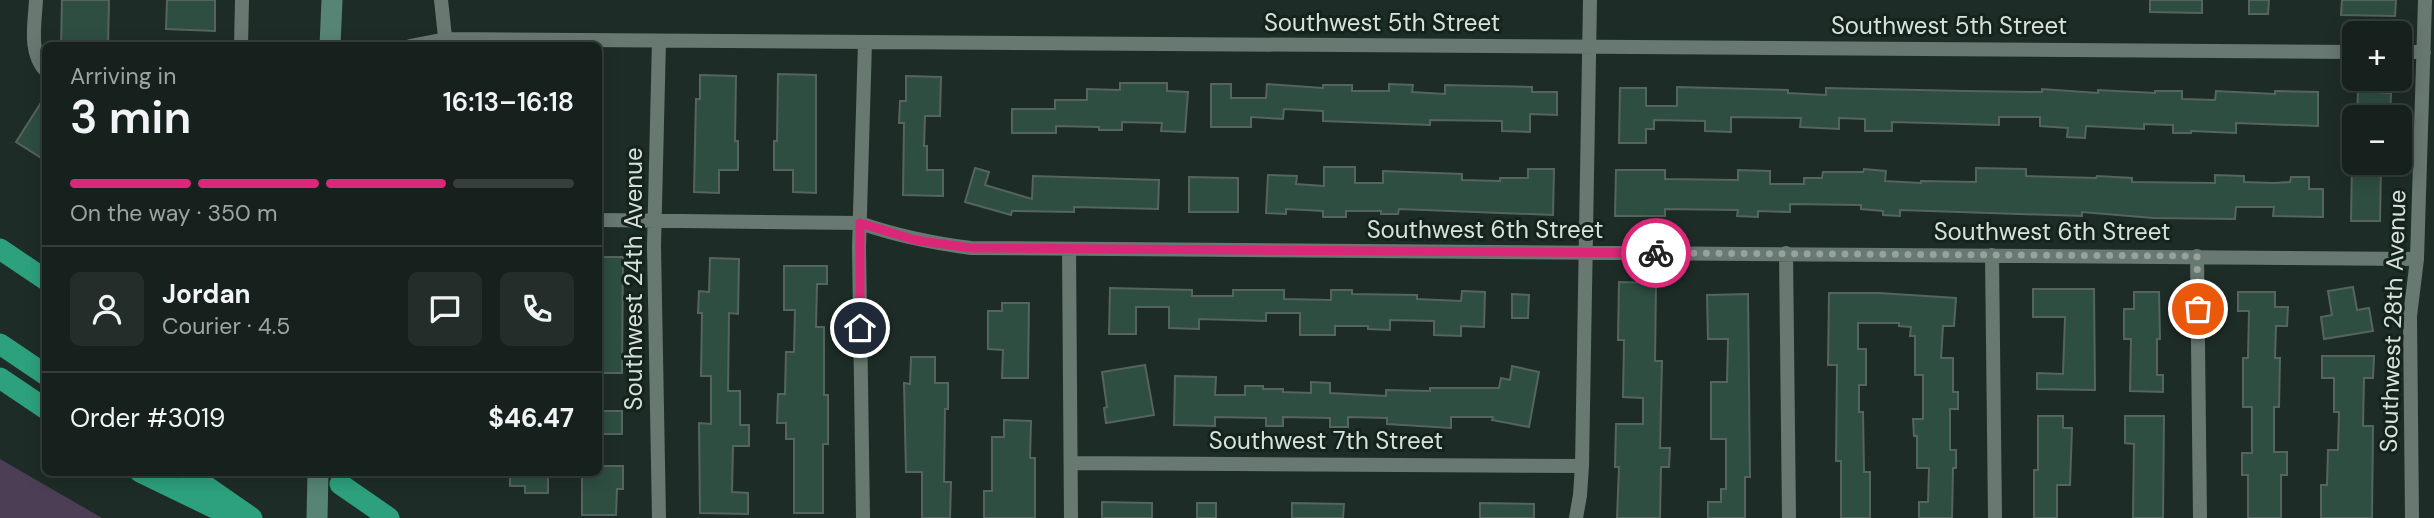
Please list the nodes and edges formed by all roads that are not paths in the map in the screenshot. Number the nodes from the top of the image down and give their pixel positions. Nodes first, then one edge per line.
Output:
1 (36, 0) edge
2 (242, 0) edge
3 (332, 0) edge
4 (441, 0) edge
5 (1590, 0) edge
6 (2425, 0) edge
7 (659, 41) junction
8 (241, 42) edge
9 (330, 42) edge
10 (446, 42) edge
11 (864, 42) junction
12 (1589, 47) junction
13 (2342, 52) edge
14 (2412, 52) edge
15 (2424, 52) junction
16 (42, 66) edge
17 (602, 220) edge
18 (654, 221) junction
19 (860, 223) junction
20 (1069, 249) junction
21 (0, 250) edge
22 (1584, 253) junction
23 (1786, 253) junction
24 (1992, 255) junction
25 (2197, 256) junction
26 (2417, 259) junction
27 (42, 277) edge
28 (0, 344) edge
29 (42, 372) edge
30 (0, 378) edge
31 (42, 406) edge
32 (1071, 463) junction
33 (1582, 466) junction
34 (148, 476) edge
35 (192, 476) edge
36 (318, 476) edge
37 (340, 484) dead end
38 (235, 518) edge
39 (252, 518) edge
40 (317, 518) edge
41 (389, 518) edge
42 (659, 518) edge
43 (863, 518) edge
44 (1071, 518) edge
45 (1576, 518) edge
46 (1789, 518) edge
47 (1995, 518) edge
48 (2200, 518) edge
49 (2412, 518) edge

1 - 16 street
2 - 8 street
3 - 9 street
4 - 10 street
5 - 12 street
6 - 15 street, Southwest 28th Avenue
7 - 10 street, Southwest 5th Street
7 - 11 street, Southwest 5th Street
7 - 18 street, Southwest 24th Avenue
11 - 12 street, Southwest 5th Street
11 - 19 street
12 - 13 street, Southwest 5th Street
12 - 22 street
14 - 15 street
15 - 26 street, Southwest 28th Avenue
17 - 18 street, Southwest 6th Street
18 - 19 street, Southwest 6th Street
18 - 42 street, Southwest 24th Avenue
19 - 20 street, Southwest 6th Street
19 - 43 street
20 - 22 street, Southwest 6th Street
20 - 32 street
21 - 27 highway
22 - 23 street, Southwest 6th Street
22 - 33 street
23 - 24 street, Southwest 6th Street
23 - 46 street
24 - 25 street, Southwest 6th Street
24 - 47 street
25 - 26 street, Southwest 6th Street
25 - 48 street
26 - 49 street, Southwest 28th Avenue
28 - 29 highway
30 - 31 highway
32 - 33 street, Southwest 7th Street
32 - 44 street
33 - 45 street
34 - 38 highway
35 - 39 highway
36 - 40 street
37 - 41 highway

